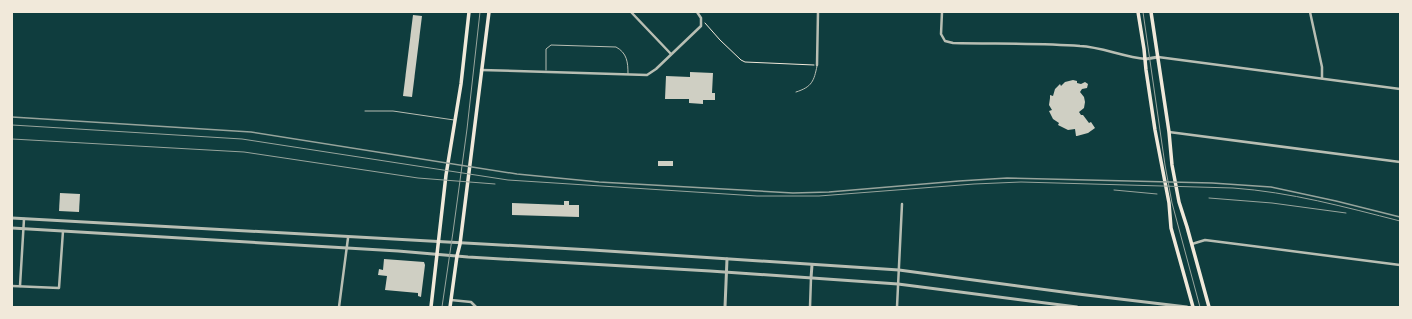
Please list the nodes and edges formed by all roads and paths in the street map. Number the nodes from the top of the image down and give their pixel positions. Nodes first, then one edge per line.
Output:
1 (469, 12) edge
2 (489, 12) edge
3 (631, 12) edge
4 (697, 12) edge
5 (818, 12) edge
6 (942, 12) edge
7 (1138, 12) edge
8 (1151, 12) edge
9 (1310, 12) edge
10 (701, 18) junction
11 (671, 54) junction
12 (1158, 57) junction
13 (1146, 59) junction
14 (817, 65) junction
15 (481, 70) junction
16 (546, 72) junction
17 (628, 75) junction
18 (1322, 78) junction
19 (1400, 89) edge
20 (796, 92) dead end
21 (365, 111) dead end
22 (454, 120) junction
23 (1170, 132) junction
24 (1400, 162) edge
25 (902, 204) dead end
26 (12, 218) edge
27 (24, 219) junction
28 (12, 228) edge
29 (24, 229) junction
30 (63, 231) junction
31 (348, 238) junction
32 (438, 243) junction
33 (460, 244) junction
34 (1192, 244) junction
35 (346, 248) junction
36 (438, 254) junction
37 (457, 256) junction
38 (727, 259) junction
39 (812, 265) junction
40 (1400, 265) edge
41 (899, 270) junction
42 (726, 272) junction
43 (811, 278) junction
44 (898, 284) junction
45 (12, 286) edge
46 (20, 286) junction
47 (451, 300) junction
48 (339, 307) edge
49 (431, 307) edge
50 (450, 307) edge
51 (476, 307) edge
52 (725, 307) edge
53 (810, 307) edge
54 (897, 307) edge
55 (1077, 307) edge
56 (1187, 307) edge
57 (1193, 307) edge
58 (1209, 307) edge

1 - 22 main road
2 - 15 main road
3 - 11 street
4 - 10 street
5 - 14 street
6 - 13 street
7 - 13 main road
8 - 12 main road
9 - 18 street
10 - 11 street
10 - 14 path
11 - 17 street
12 - 13 street
12 - 18 street
12 - 23 main road
13 - 57 main road
14 - 20 lane
15 - 16 street
15 - 33 main road
16 - 17 street
16 - 17 lane
18 - 19 street
21 - 22 lane
22 - 32 main road
23 - 24 street
23 - 34 main road
25 - 41 street
26 - 27 street
27 - 29 street
27 - 31 street
28 - 29 street
29 - 30 street
29 - 46 street
30 - 35 street
30 - 46 street
31 - 32 street
31 - 35 street
32 - 33 street
32 - 36 main road
33 - 37 main road
33 - 38 street
34 - 40 street
34 - 58 main road
35 - 36 street
35 - 48 street
36 - 37 street
36 - 49 main road
37 - 42 street
37 - 47 main road
38 - 39 street
38 - 42 street
39 - 41 street
39 - 43 street
41 - 44 street
41 - 56 street
42 - 43 street
42 - 52 street
43 - 44 street
43 - 53 street
44 - 54 street
44 - 55 street
45 - 46 street
47 - 50 main road
47 - 51 street

